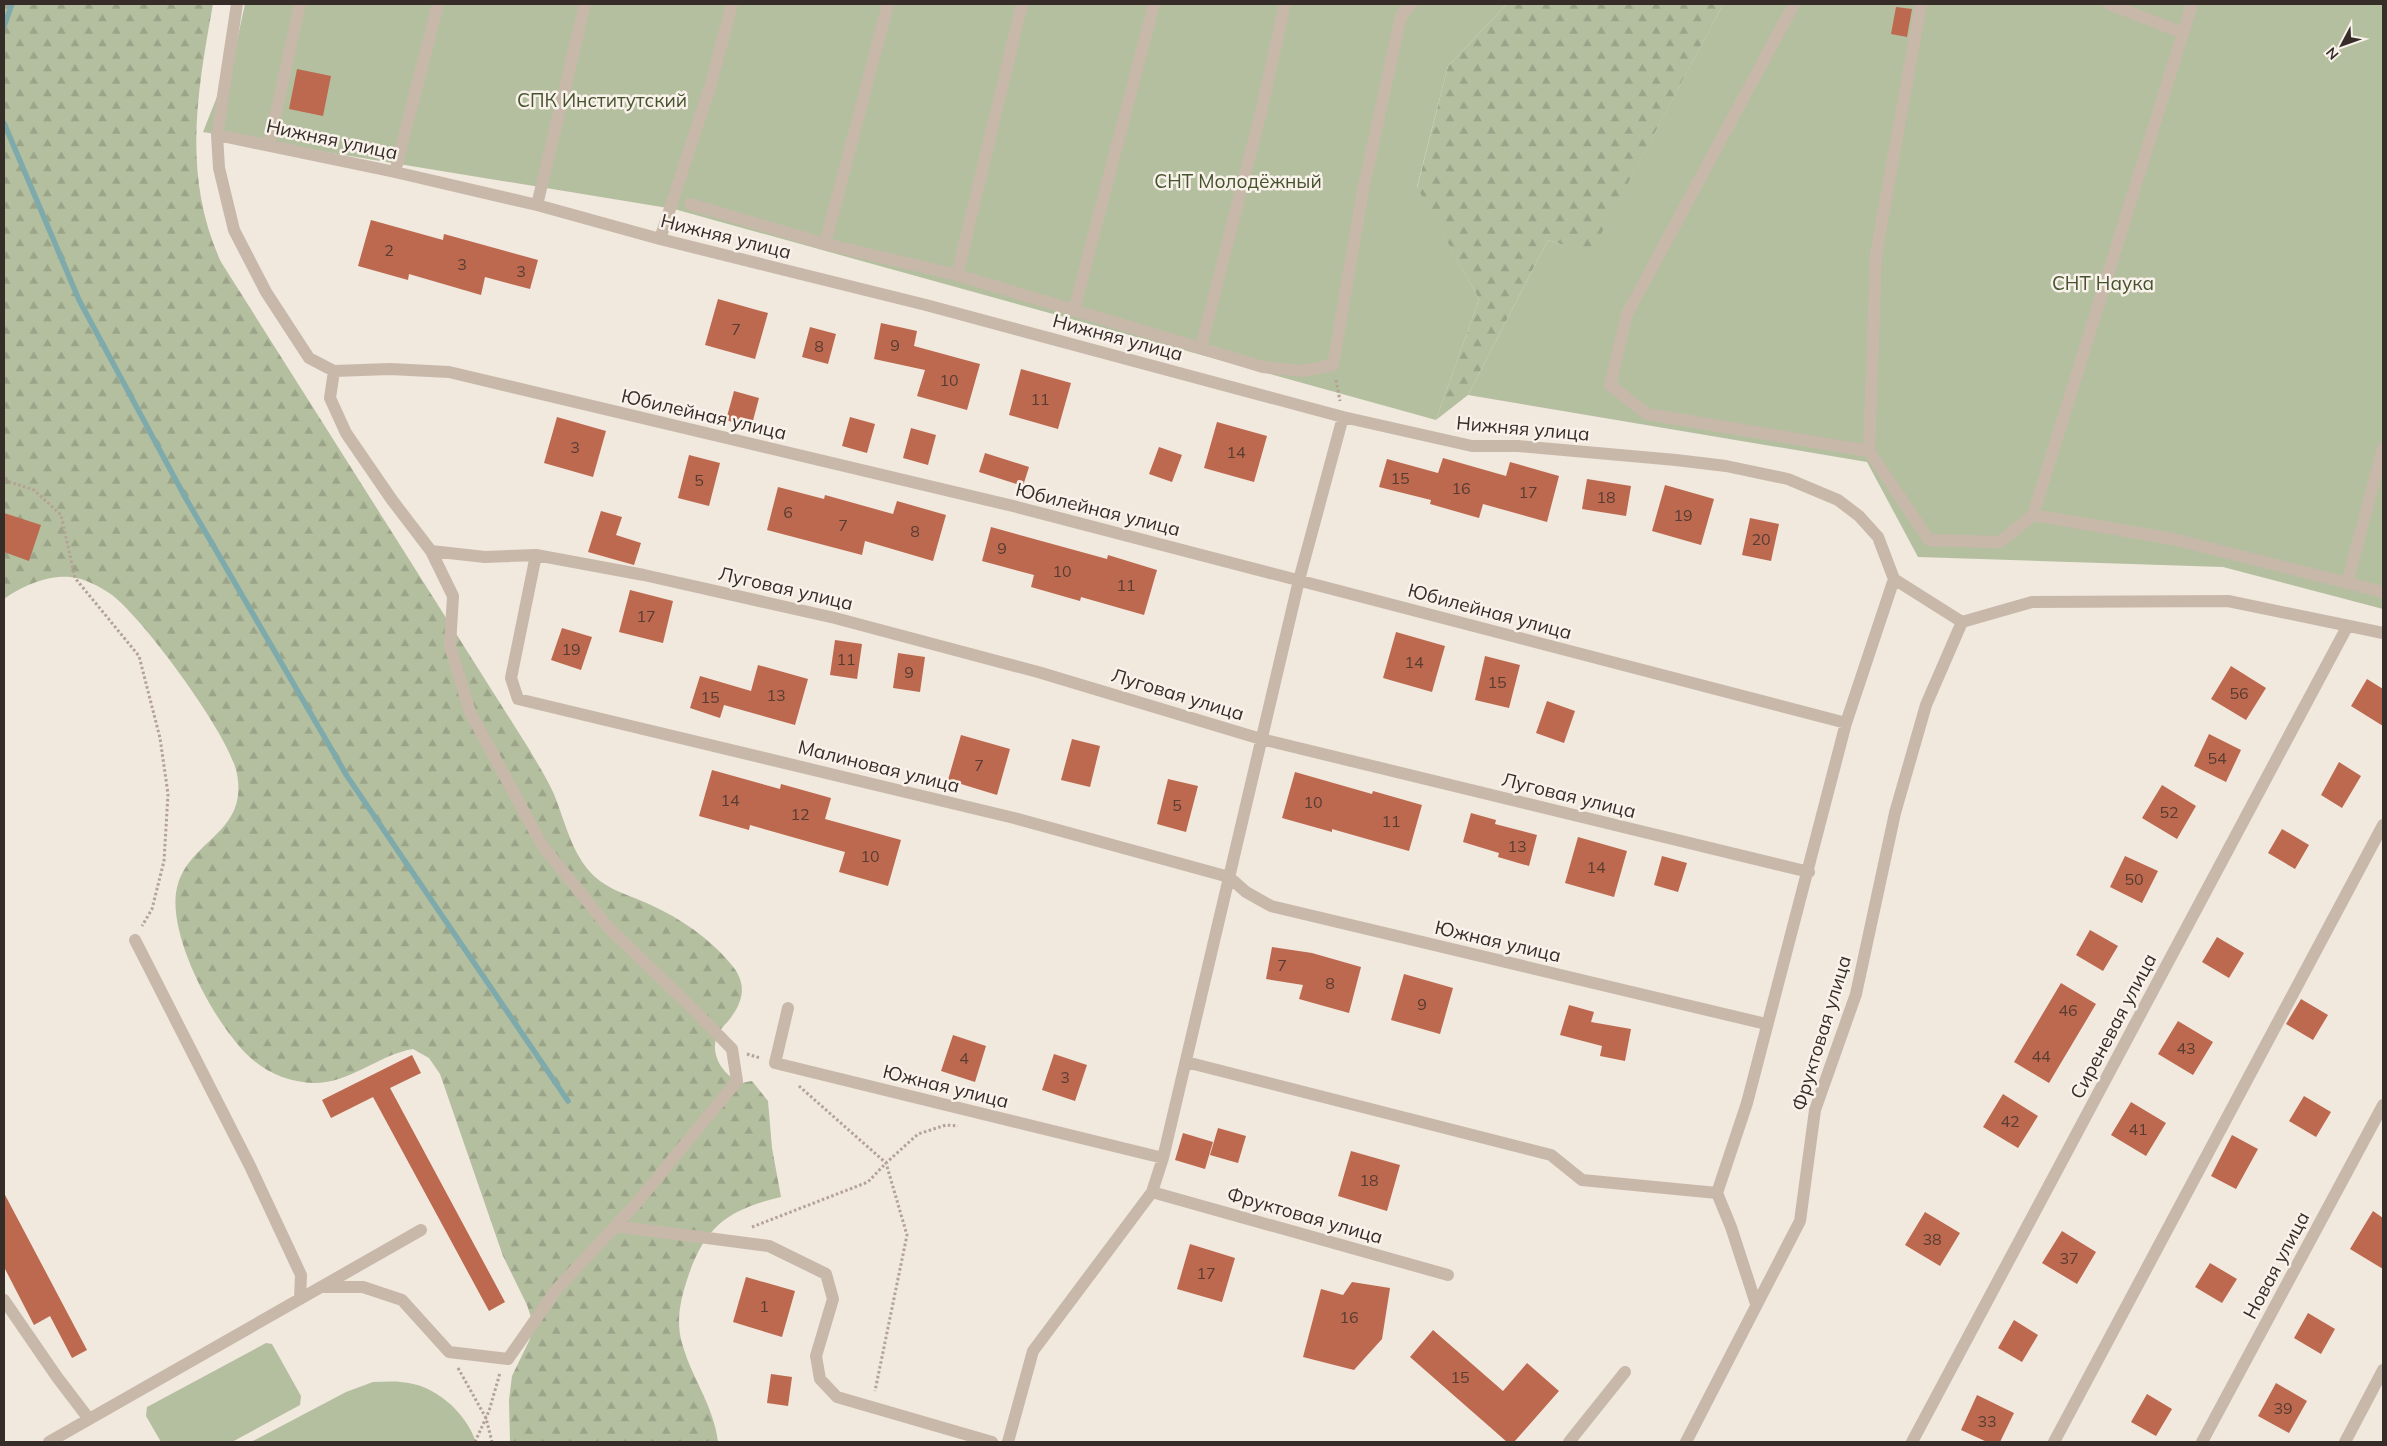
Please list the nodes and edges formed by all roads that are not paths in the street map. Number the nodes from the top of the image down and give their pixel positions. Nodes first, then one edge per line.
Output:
1 (237, 4) edge
2 (300, 4) edge
3 (438, 4) edge
4 (585, 4) edge
5 (732, 4) edge
6 (888, 4) edge
7 (1022, 4) edge
8 (1154, 4) edge
9 (1285, 4) edge
10 (1411, 4) edge
11 (1794, 4) edge
12 (1921, 4) edge
13 (2109, 4) edge
14 (2192, 4) edge
15 (2183, 33) junction
16 (217, 135) junction
17 (269, 145) junction
18 (395, 172) junction
19 (690, 204) dead end
20 (537, 205) junction
21 (660, 239) junction
22 (825, 244) junction
23 (957, 275) junction
24 (1074, 310) junction
25 (1201, 347) junction
26 (334, 371) junction
27 (1343, 417) junction
28 (2383, 448) edge
29 (1869, 451) junction
30 (2033, 515) junction
31 (431, 551) junction
32 (536, 555) junction
33 (1894, 579) junction
34 (1299, 580) junction
35 (2347, 583) junction
36 (2383, 592) edge
37 (1962, 622) junction
38 (2347, 627) junction
39 (2383, 633) edge
40 (1846, 723) junction
41 (1261, 739) junction
42 (2383, 825) edge
43 (1808, 872) junction
44 (1229, 877) junction
45 (135, 940) road end
46 (788, 1008) dead end
47 (1766, 1024) junction
48 (1186, 1062) junction
49 (2383, 1105) edge
50 (1163, 1158) junction
51 (1152, 1192) junction
52 (1717, 1193) junction
53 (616, 1226) junction
54 (421, 1230) dead end
55 (1448, 1275) dead end
56 (322, 1287) junction
57 (300, 1299) junction
58 (4, 1300) edge
59 (1756, 1304) junction
60 (2383, 1370) edge
61 (1625, 1372) dead end
62 (89, 1419) junction
63 (48, 1442) edge
64 (992, 1442) edge
65 (1008, 1442) edge
66 (1568, 1442) edge
67 (1686, 1442) edge
68 (1912, 1442) edge
69 (2054, 1442) edge
70 (2202, 1442) edge
71 (2345, 1442) edge

1 - 16 street
2 - 17 street
3 - 18 street
4 - 20 street
5 - 21 street
6 - 22 street
7 - 23 street
8 - 24 street
9 - 25 street
10 - 25 street
11 - 29 street
12 - 29 street
13 - 15 street
14 - 15 street
15 - 30 street
16 - 17 street, Нижняя улица
16 - 26 street
17 - 18 street, Нижняя улица
18 - 20 street, Нижняя улица
19 - 22 street
20 - 21 street, Нижняя улица
21 - 27 street, Нижняя улица
22 - 23 street
23 - 24 street
24 - 25 street
26 - 31 street
26 - 34 street, Юбилейная улица
27 - 33 street, Нижняя улица
27 - 34 street
28 - 35 street
29 - 30 street
30 - 35 street
31 - 32 street, Луговая улица
31 - 53 street
32 - 41 street, Луговая улица
32 - 44 street, Малиновая улица
33 - 37 street
33 - 40 street
34 - 40 street, Юбилейная улица
34 - 41 street
35 - 36 street
37 - 38 street
37 - 59 street, Фруктовая улица
38 - 39 street
38 - 68 street, Сиреневая улица
40 - 43 street
41 - 43 street, Луговая улица
41 - 44 street
42 - 69 street
43 - 47 street
44 - 47 street, Южная улица
44 - 48 street
45 - 57 street
46 - 50 street, Южная улица
47 - 52 street
48 - 50 street
48 - 52 street
49 - 70 street, Новая улица
50 - 51 street
51 - 55 street, Фруктовая улица
51 - 65 street
52 - 59 street
53 - 56 street
53 - 64 street
54 - 56 street
56 - 57 street
57 - 62 street
58 - 62 street
59 - 67 street, Фруктовая улица
60 - 71 street
61 - 66 street
62 - 63 street

